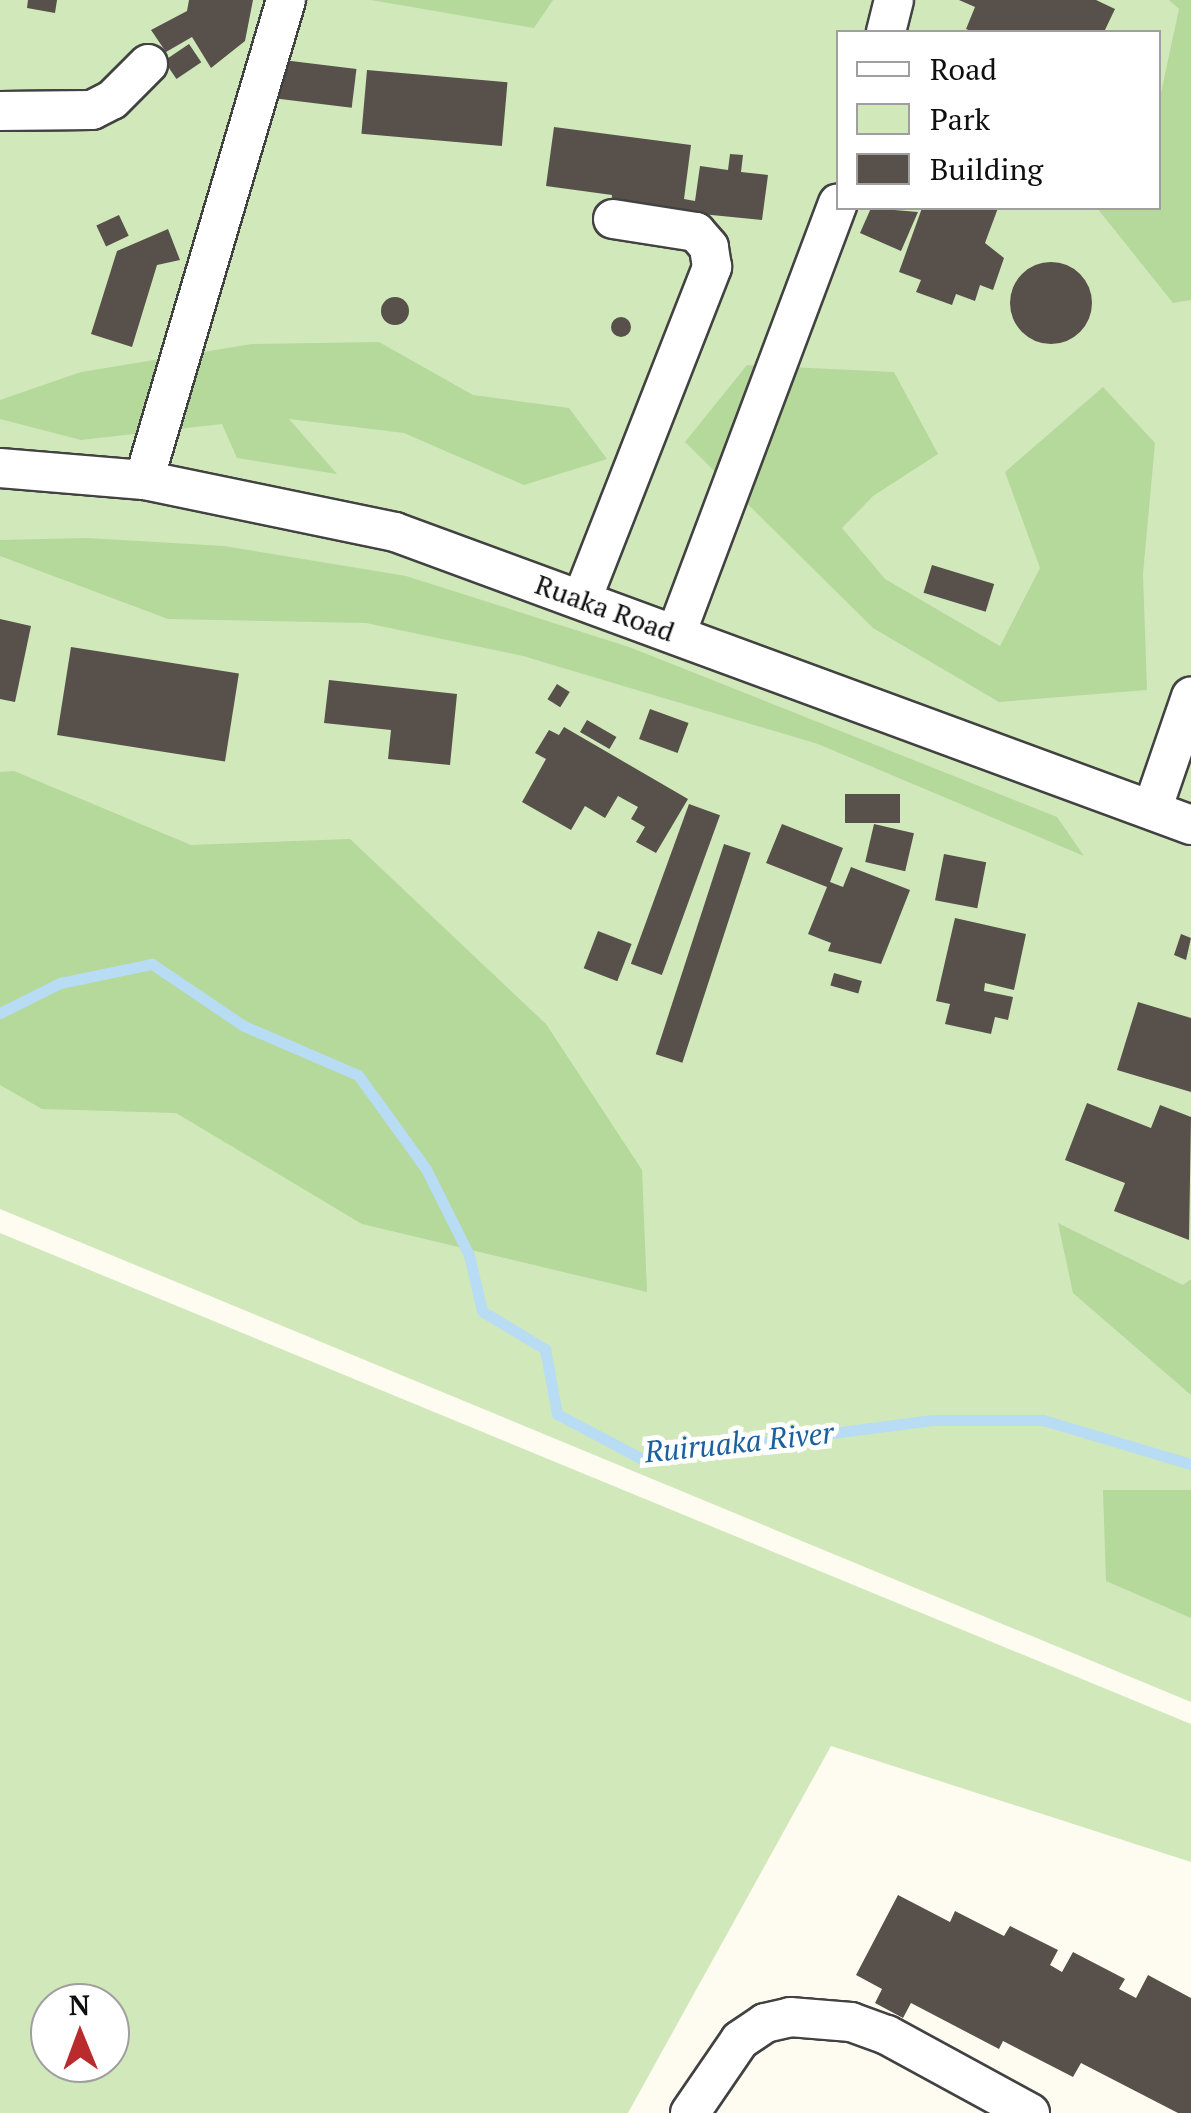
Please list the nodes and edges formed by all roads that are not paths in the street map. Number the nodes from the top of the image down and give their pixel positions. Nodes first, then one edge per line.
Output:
1 (286, 0) edge
2 (894, 0) edge
3 (886, 30) edge
4 (148, 64) dead end
5 (0, 112) edge
6 (836, 208) edge
7 (614, 219) dead end
8 (0, 468) edge
9 (144, 480) junction
10 (582, 599) junction
11 (676, 634) junction
12 (1191, 697) edge
13 (1179, 813) edge
14 (690, 2113) edge
15 (1030, 2113) edge

1 - 9 street
2 - 3 street
4 - 5 street
6 - 11 street
7 - 10 street
8 - 9 street, Ruaka Road
9 - 10 street, Ruaka Road
10 - 11 street, Ruaka Road
11 - 13 street, Ruaka Road
12 - 13 street
14 - 15 street

